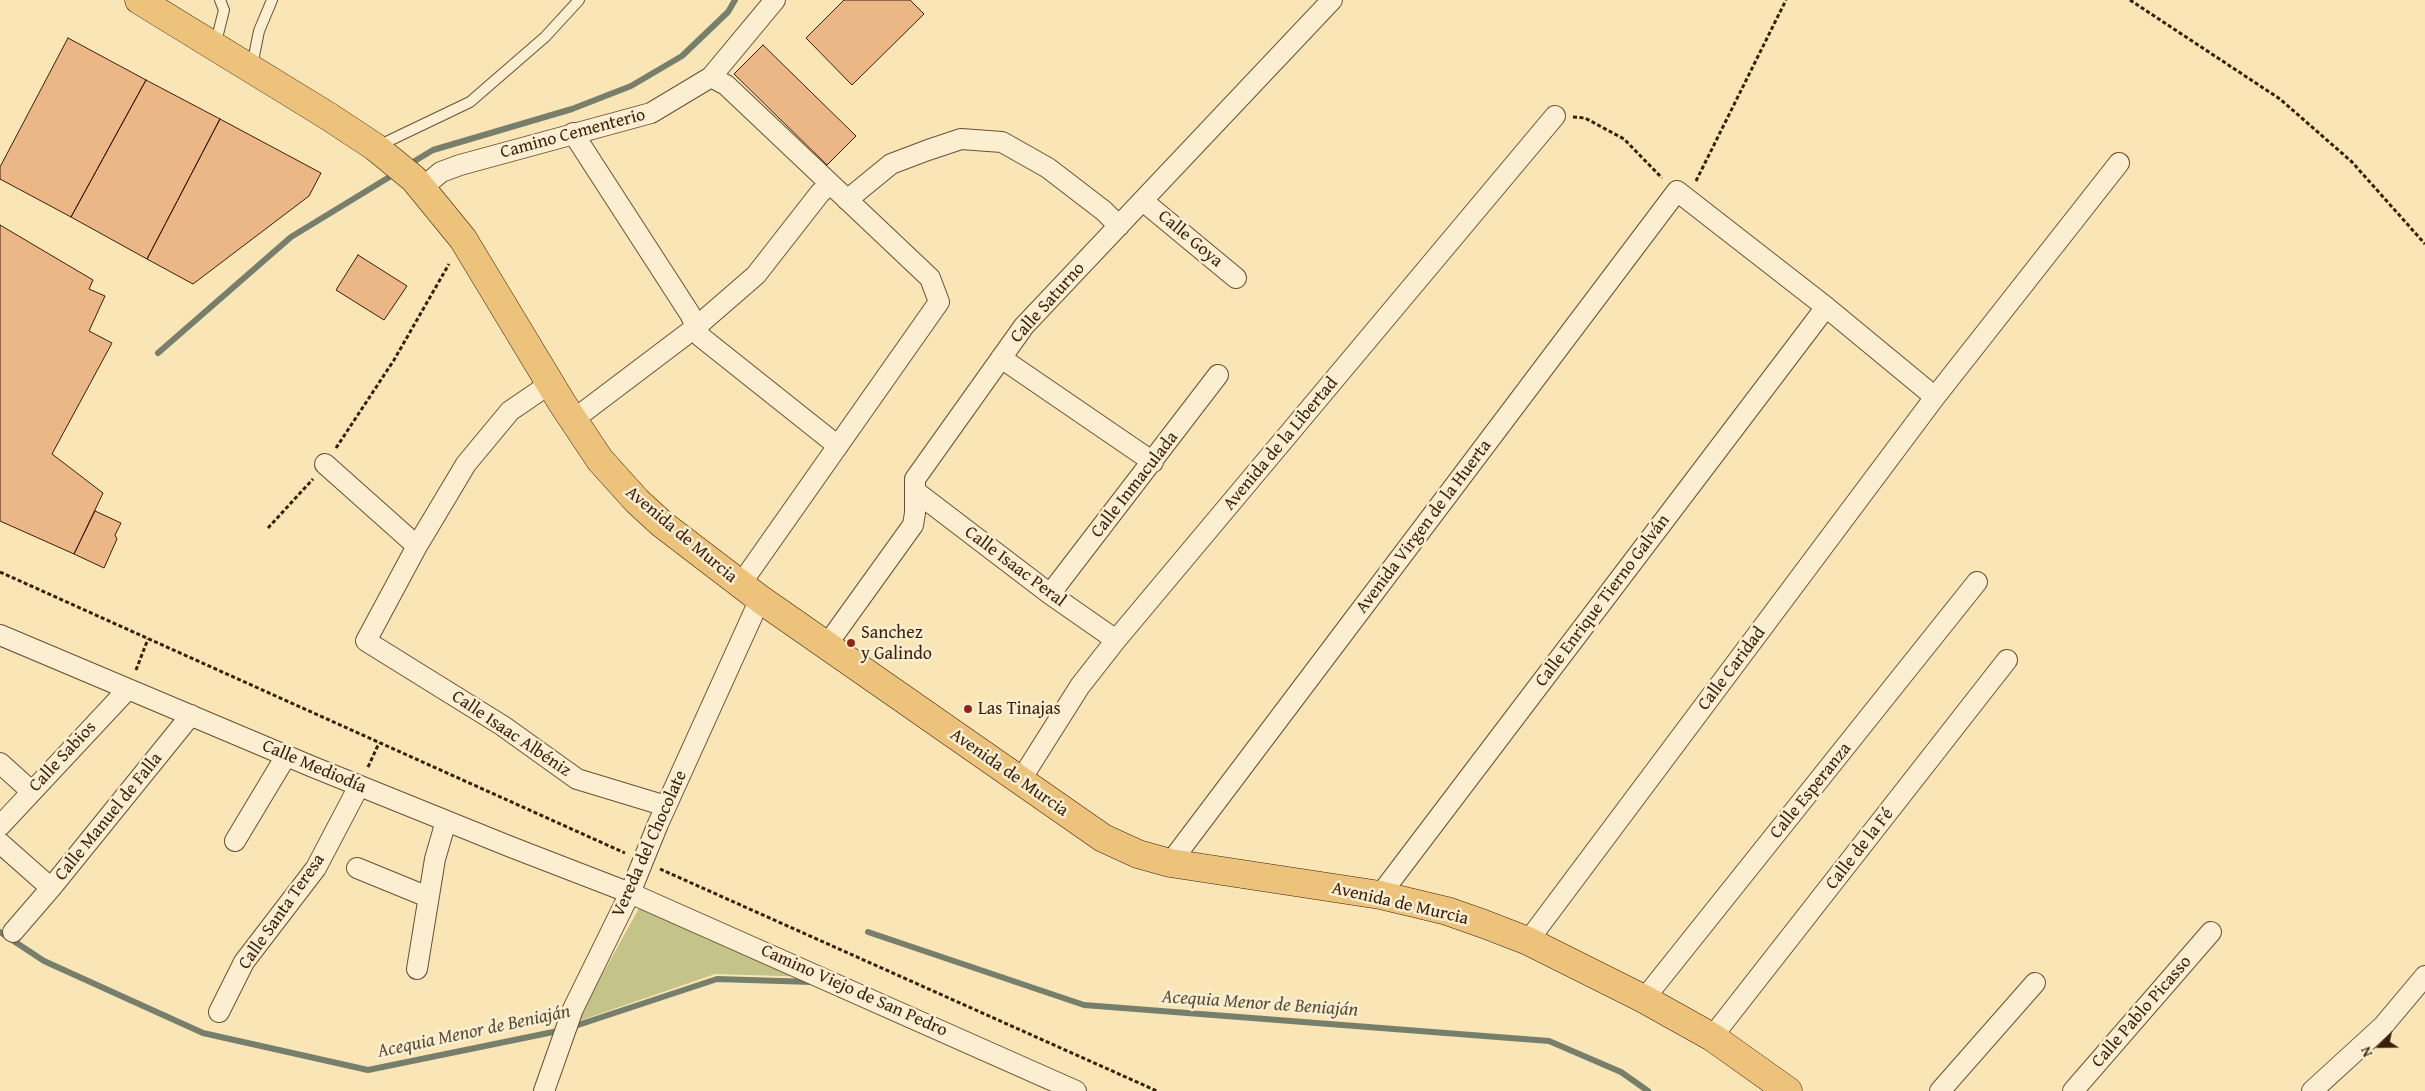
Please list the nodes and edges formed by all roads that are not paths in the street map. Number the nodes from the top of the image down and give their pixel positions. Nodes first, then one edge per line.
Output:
1 (139, 0) edge
2 (220, 0) edge
3 (272, 0) edge
4 (579, 0) edge
5 (775, 0) edge
6 (1332, 0) edge
7 (215, 47) junction
8 (252, 70) junction
9 (711, 77) junction
10 (1555, 116) road end
11 (573, 133) junction
12 (380, 151) junction
13 (2120, 163) dead end
14 (418, 183) junction
15 (830, 184) junction
16 (847, 200) junction
17 (1144, 201) junction
18 (1119, 226) junction
19 (1236, 278) dead end
20 (1826, 307) junction
21 (696, 328) junction
22 (1001, 358) junction
23 (1218, 375) dead end
24 (551, 383) junction
25 (1935, 397) junction
26 (573, 420) junction
27 (838, 446) junction
28 (1153, 462) junction
29 (326, 464) road end
30 (915, 492) junction
31 (417, 546) junction
32 (1977, 582) dead end
33 (750, 592) junction
34 (1050, 594) junction
35 (0, 635) edge
36 (1116, 640) junction
37 (826, 646) junction
38 (2007, 660) dead end
39 (128, 689) junction
40 (191, 715) junction
41 (286, 756) junction
42 (0, 763) edge
43 (1020, 781) junction
44 (360, 786) junction
45 (31, 791) junction
46 (666, 806) junction
47 (446, 821) junction
48 (0, 826) edge
49 (235, 841) dead end
50 (0, 843) edge
51 (1170, 863) junction
52 (357, 868) dead end
53 (51, 888) junction
54 (630, 893) junction
55 (1380, 896) junction
56 (428, 897) junction
57 (13, 932) dead end
58 (2211, 932) dead end
59 (1528, 941) junction
60 (417, 969) dead end
61 (2425, 976) edge
62 (2035, 983) dead end
63 (1644, 999) junction
64 (219, 1012) dead end
65 (1712, 1037) junction
66 (544, 1091) edge
67 (1076, 1091) edge
68 (1788, 1091) edge
69 (1940, 1091) edge
70 (2073, 1091) edge
71 (2312, 1091) edge

1 - 7 main road, Avenida de Murcia
2 - 7 lane
3 - 8 lane
4 - 12 lane
5 - 9 street, Camino Cementerio
6 - 17 street, Calle Saturno
7 - 8 main road, Avenida de Murcia
8 - 12 main road, Avenida de Murcia
9 - 11 street, Camino Cementerio
9 - 15 street
10 - 36 street, Avenida de la Libertad
11 - 14 street, Camino Cementerio
11 - 21 street
12 - 14 main road, Avenida de Murcia
13 - 25 street, Calle Caridad
14 - 24 main road, Avenida de Murcia
15 - 16 street
15 - 21 street
16 - 18 street
16 - 27 street, Vereda del Chocolate
17 - 18 street, Calle Saturno
17 - 19 street, Calle Goya
18 - 22 street, Calle Saturno
20 - 25 street
20 - 51 street, Avenida Virgen de la Huerta
20 - 55 street, Calle Enrique Tierno Galván
21 - 26 street
21 - 27 street
22 - 28 street
22 - 30 street, Calle Saturno
23 - 28 street, Calle Inmaculada
24 - 26 main road, Avenida de Murcia
24 - 31 street
25 - 59 street, Calle Caridad
26 - 33 main road, Avenida de Murcia
27 - 33 street, Vereda del Chocolate
28 - 34 street, Calle Inmaculada
29 - 31 street
30 - 34 street, Calle Isaac Peral
30 - 37 street, Calle Saturno
31 - 46 street, Calle Isaac Albéniz
32 - 63 street, Calle Esperanza
33 - 37 main road, Avenida de Murcia
33 - 46 street, Vereda del Chocolate
34 - 36 street, Calle Isaac Peral
35 - 39 street, Calle Mediodía
36 - 43 street, Avenida de la Libertad
37 - 43 main road, Avenida de Murcia
38 - 65 street, Calle de la Fé
39 - 40 street, Calle Mediodía
39 - 45 street, Calle Sabios
40 - 41 street, Calle Mediodía
40 - 53 street, Calle Manuel de Falla
41 - 44 street, Calle Mediodía
41 - 49 street
42 - 45 street
43 - 51 main road, Avenida de Murcia
44 - 47 street, Calle Mediodía
44 - 64 street, Calle Santa Teresa
45 - 48 street, Calle Sabios
46 - 54 street, Vereda del Chocolate
47 - 54 street, Calle Mediodía
47 - 56 street
50 - 53 street, Calle Manuel de Falla
51 - 55 main road, Avenida de Murcia
52 - 56 street
53 - 57 street
54 - 66 street, Vereda del Chocolate
54 - 67 street, Camino Viejo de San Pedro
55 - 59 main road, Avenida de Murcia
56 - 60 street
58 - 70 street, Calle Pablo Picasso
59 - 63 main road, Avenida de Murcia
61 - 71 street
62 - 69 street
63 - 65 main road, Avenida de Murcia
65 - 68 main road, Avenida de Murcia

